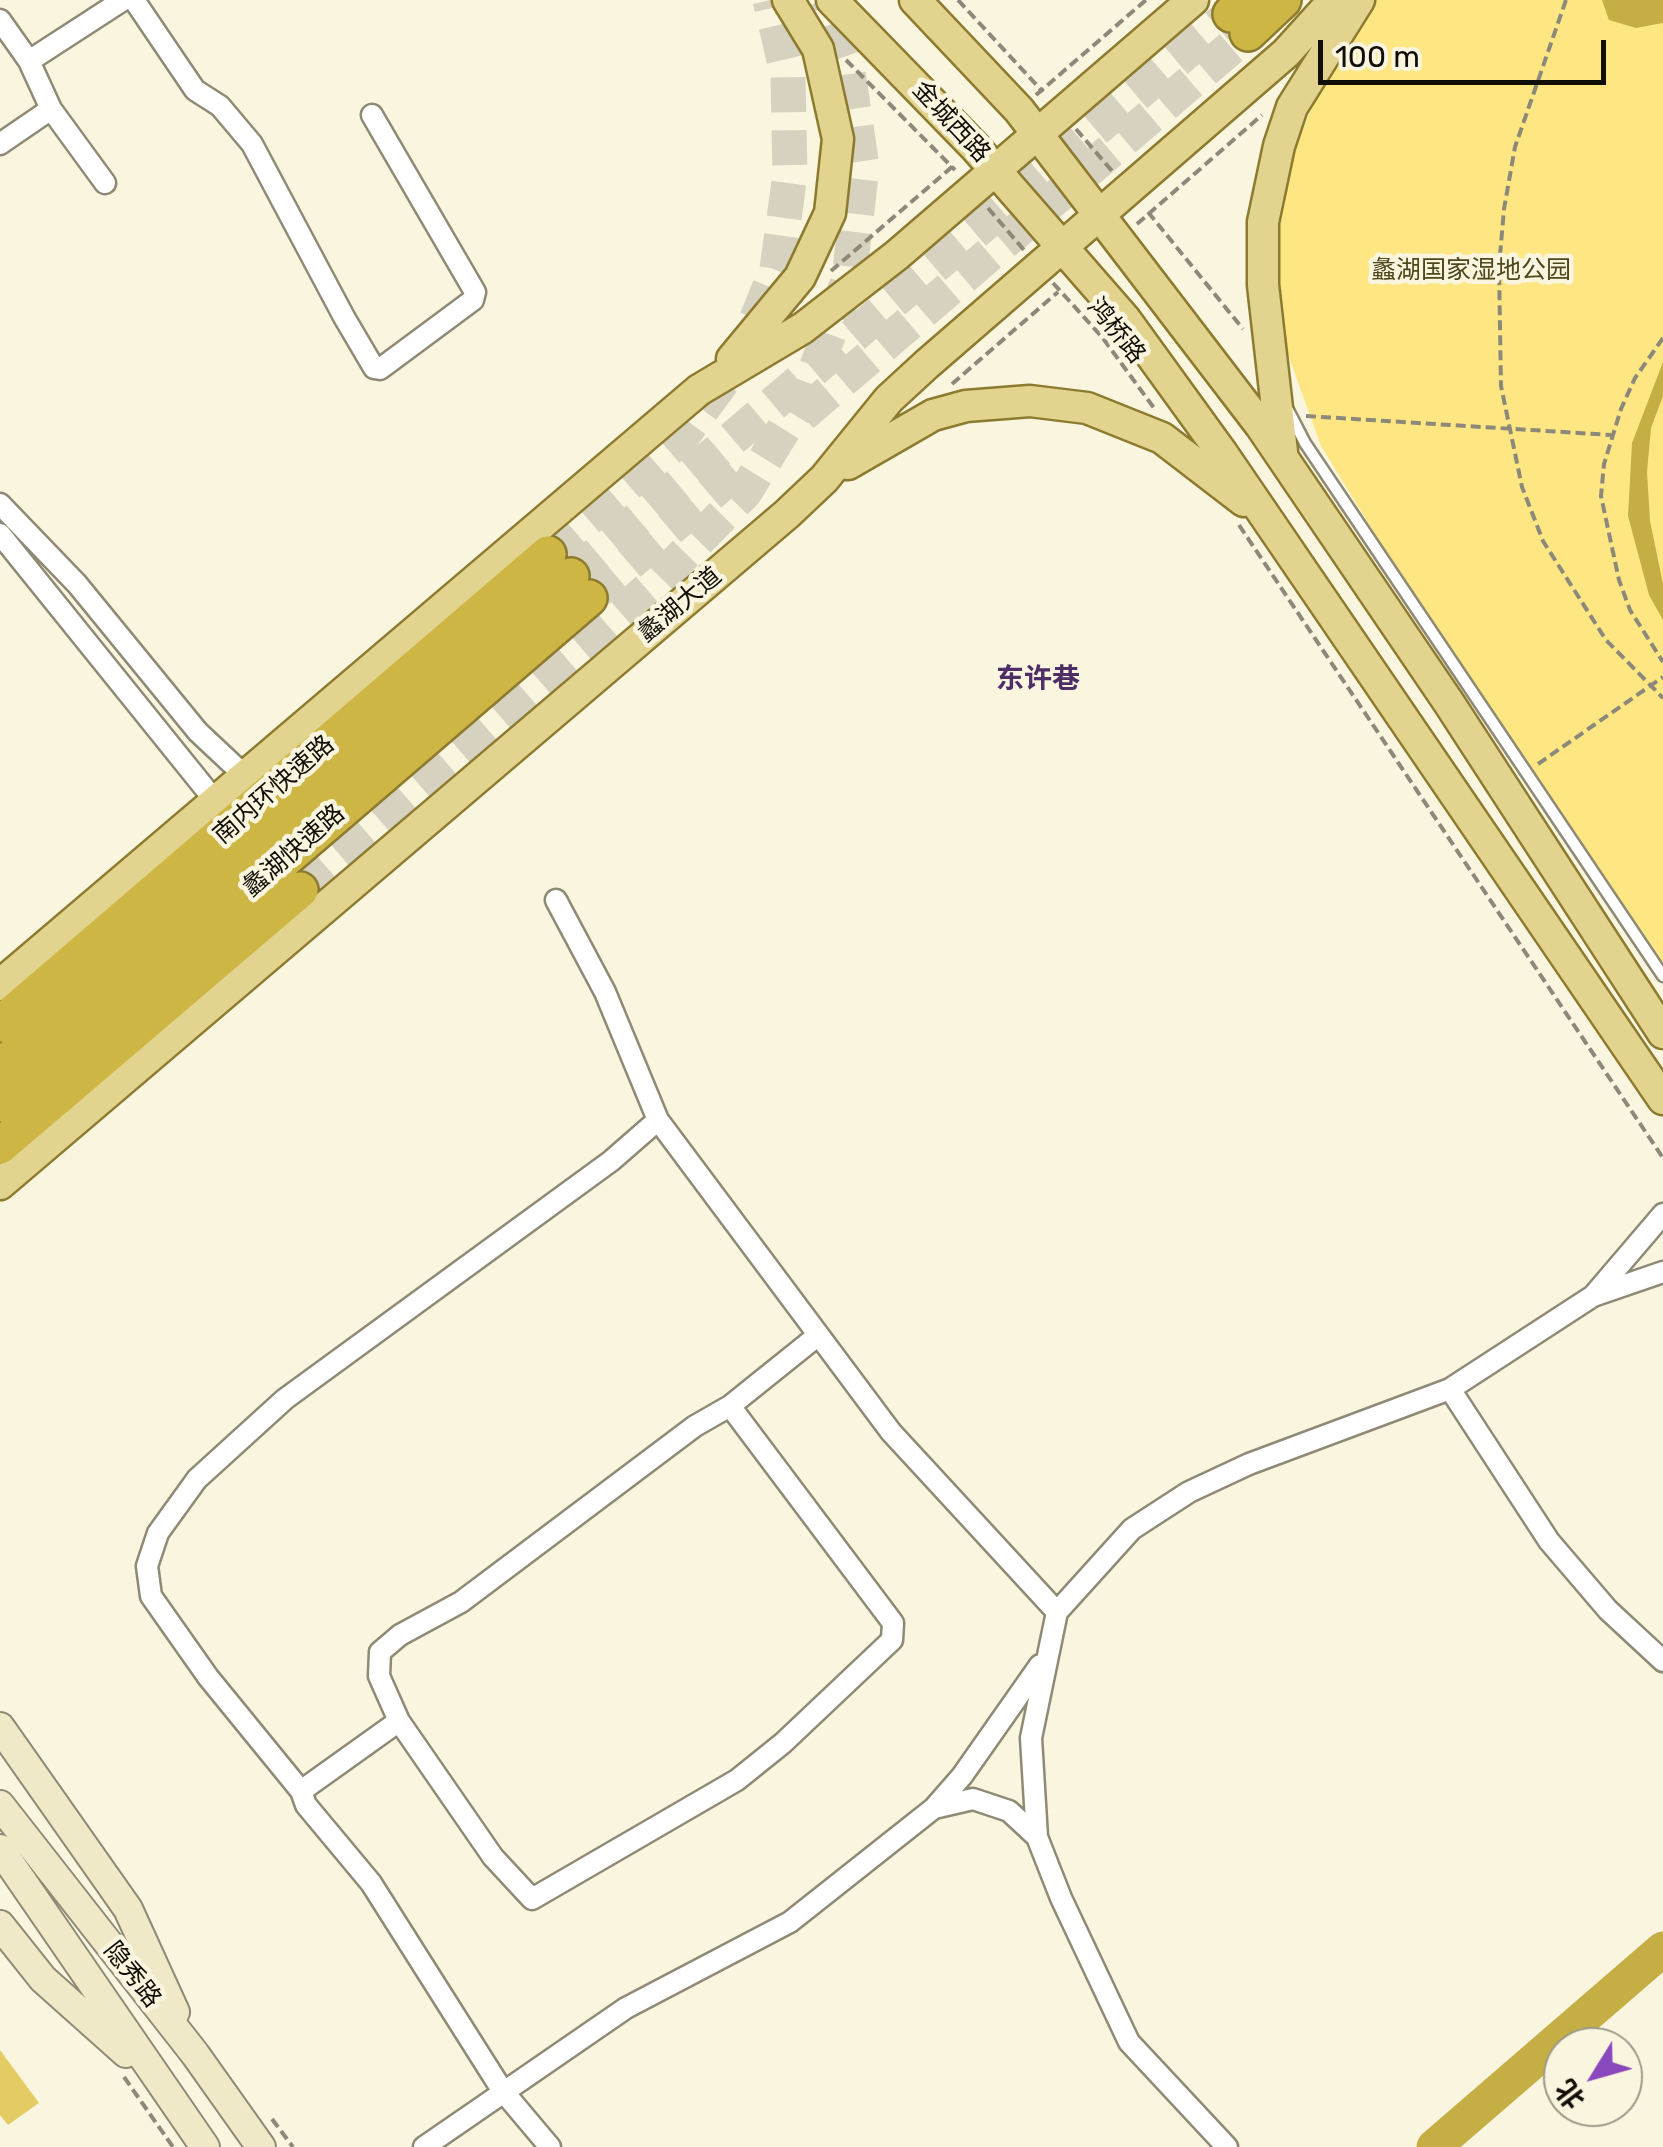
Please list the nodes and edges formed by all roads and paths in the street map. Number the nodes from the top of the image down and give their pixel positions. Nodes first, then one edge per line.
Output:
1 (123, 0) edge
2 (134, 0) edge
3 (788, 0) edge
4 (832, 0) edge
5 (915, 0) edge
6 (958, 0) edge
7 (1146, 0) edge
8 (1193, 0) edge
9 (1283, 0) edge
10 (1334, 0) edge
11 (1359, 0) edge
12 (1566, 0) edge
13 (1241, 16) tunnel mouth
14 (0, 20) edge
15 (838, 52) dead end
16 (30, 61) junction
17 (1030, 100) junction
18 (51, 109) junction
19 (1063, 114) junction
20 (372, 115) dead end
21 (1038, 134) junction
22 (0, 144) edge
23 (974, 169) junction
24 (105, 183) dead end
25 (1130, 192) junction
26 (1102, 215) junction
27 (1007, 230) joint
28 (1065, 247) junction
29 (1040, 268) junction
30 (823, 278) dead end
31 (1663, 338) edge
32 (1252, 342) dead end
33 (1273, 381) junction
34 (699, 390) junction
35 (1158, 414) dead end
36 (1291, 414) junction
37 (1508, 428) junction
38 (1611, 435) junction
39 (1284, 460) junction
40 (824, 479) junction
41 (0, 504) edge
42 (1233, 517) dead end
43 (1266, 518) junction
44 (0, 534) edge
45 (569, 576) junction
46 (1663, 662) edge
47 (1663, 677) edge
48 (1649, 687) junction
49 (1663, 698) edge
50 (1526, 773) junction
51 (246, 776) junction
52 (216, 802) junction
53 (300, 890) tunnel mouth
54 (556, 900) dead end
55 (1663, 976) edge
56 (0, 985) edge
57 (0, 1024) edge
58 (1663, 1032) edge
59 (0, 1067) edge
60 (1663, 1099) edge
61 (0, 1104) edge
62 (658, 1120) junction
63 (0, 1146) edge
64 (1663, 1158) edge
65 (0, 1184) edge
66 (1663, 1214) edge
67 (1663, 1272) edge
68 (1593, 1296) junction
69 (816, 1337) junction
70 (1450, 1389) junction
71 (730, 1406) junction
72 (1058, 1612) junction
73 (1045, 1656) junction
74 (1663, 1662) edge
75 (399, 1721) junction
76 (0, 1726) edge
77 (301, 1791) junction
78 (0, 1805) edge
79 (934, 1808) junction
80 (1037, 1837) junction
81 (0, 1848) edge
82 (0, 1925) edge
83 (195, 2054) junction
84 (115, 2064) dead end
85 (158, 2080) junction
86 (502, 2090) junction
87 (173, 2147) edge
88 (205, 2147) edge
89 (261, 2147) edge
90 (424, 2147) edge
91 (550, 2147) edge
92 (1227, 2147) edge

1 - 16 street
2 - 20 street
3 - 34 main road
4 - 23 main road, 金城西路
5 - 17 main road
6 - 17 path
7 - 17 path
8 - 19 main road
9 - 13 highway
10 - 25 main road, 蠡湖大道
11 - 33 main road
12 - 37 path
14 - 16 street
15 - 23 path, 金城西路
16 - 18 street
17 - 19 path
17 - 21 main road
18 - 22 street
18 - 24 street
19 - 21 main road
19 - 25 path
21 - 23 main road
21 - 26 main road
23 - 27 path, 金城西路
23 - 28 main road, 金城西路
23 - 30 path
23 - 34 main road
25 - 26 main road, 蠡湖大道
25 - 32 path
26 - 28 main road, 蠡湖大道
26 - 39 main road
27 - 29 path, 鸿桥路
28 - 29 main road, 蠡湖大道
28 - 43 main road, 金城西路
29 - 35 path, 鸿桥路
29 - 40 main road, 蠡湖大道
31 - 38 path
33 - 36 lane
33 - 39 main road
34 - 51 main road
36 - 37 path
36 - 50 lane
37 - 38 path
37 - 48 path
38 - 46 path
39 - 58 main road
40 - 43 main road
40 - 65 main road, 蠡湖大道
41 - 51 street
42 - 64 path
43 - 60 main road, 金城西路
44 - 52 street
45 - 57 highway, 南内环快速路
45 - 59 highway, 蠡湖快速路
45 - 61 highway, 蠡湖快速路
47 - 48 path
48 - 49 path
48 - 50 path
50 - 55 lane
51 - 52 main road
52 - 56 main road
53 - 63 highway
54 - 62 street
62 - 69 street
62 - 77 street
66 - 68 street
67 - 68 street
68 - 70 street
69 - 71 street
69 - 72 street
70 - 72 street
70 - 74 street
71 - 75 street
71 - 75 street
72 - 73 street
73 - 79 street
73 - 80 street
75 - 77 street
76 - 83 main road
77 - 86 street
78 - 83 main road, 隐秀路
79 - 80 street
79 - 86 street
80 - 92 street
81 - 85 main road, 隐秀路
82 - 85 main road
83 - 89 main road, 隐秀路
84 - 87 path
85 - 88 main road, 隐秀路
86 - 90 street
86 - 91 street

